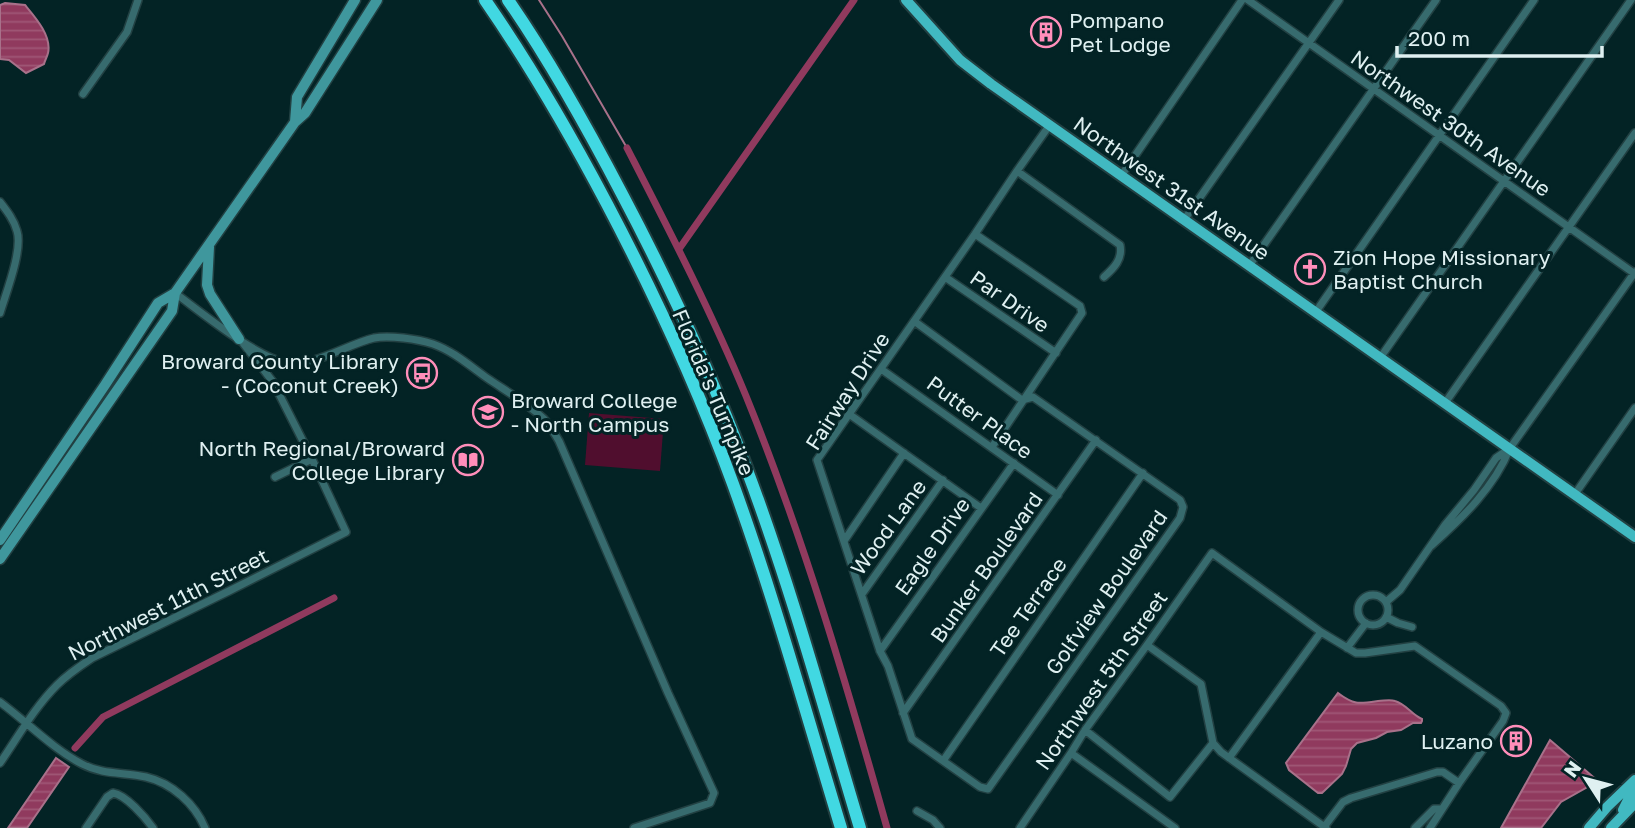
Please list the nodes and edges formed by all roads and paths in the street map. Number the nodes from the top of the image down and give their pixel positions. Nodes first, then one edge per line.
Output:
1 (138, 0) edge
2 (355, 0) edge
3 (377, 0) edge
4 (485, 0) edge
5 (508, 0) edge
6 (906, 0) edge
7 (1242, 0) edge
8 (1248, 0) edge
9 (1339, 0) edge
10 (1436, 0) edge
11 (1534, 0) edge
12 (1631, 0) edge
13 (1309, 43) junction
14 (1373, 89) junction
15 (83, 94) dead end
16 (295, 122) junction
17 (1049, 126) junction
18 (1635, 133) edge
19 (1439, 135) junction
20 (1017, 171) junction
21 (1121, 176) junction
22 (1503, 182) junction
23 (0, 202) edge
24 (1184, 220) junction
25 (1569, 227) junction
26 (975, 234) junction
27 (209, 244) junction
28 (1249, 267) junction
29 (1635, 272) edge
30 (945, 277) junction
31 (1104, 277) dead end
32 (175, 293) junction
33 (0, 313) edge
34 (1315, 313) junction
35 (915, 321) junction
36 (239, 339) junction
37 (1056, 353) junction
38 (1380, 358) junction
39 (273, 359) junction
40 (881, 369) junction
41 (273, 382) junction
42 (1022, 400) junction
43 (1445, 403) junction
44 (1635, 408) edge
45 (849, 414) junction
46 (85, 415) junction
47 (1097, 440) junction
48 (992, 447) junction
49 (1510, 449) junction
50 (904, 453) junction
51 (312, 459) junction
52 (1014, 463) junction
53 (1143, 473) junction
54 (275, 477) dead end
55 (943, 480) junction
56 (1574, 494) junction
57 (1058, 495) junction
58 (42, 498) junction
59 (981, 508) junction
60 (1635, 537) edge
61 (0, 540) edge
62 (844, 541) junction
63 (0, 559) edge
64 (862, 594) junction
65 (1386, 602) junction
66 (1386, 617) junction
67 (1366, 623) junction
68 (1412, 627) dead end
69 (1321, 632) junction
70 (1147, 645) junction
71 (1347, 648) junction
72 (880, 651) junction
73 (0, 702) edge
74 (903, 713) junction
75 (26, 724) junction
76 (1084, 730) junction
77 (1213, 743) junction
78 (1072, 753) junction
79 (1229, 758) junction
80 (943, 761) junction
81 (0, 763) edge
82 (1635, 780) edge
83 (1459, 783) junction
84 (988, 789) joint
85 (1635, 792) edge
86 (1635, 803) edge
87 (1441, 809) junction
88 (918, 811) dead end
89 (1615, 824) edge
90 (1420, 826) edge
91 (1325, 827) edge
92 (86, 828) edge
93 (153, 828) edge
94 (205, 828) edge
95 (634, 828) edge
96 (841, 828) edge
97 (860, 828) edge
98 (940, 828) edge
99 (1020, 828) edge
100 (1175, 828) edge
101 (1430, 828) edge
102 (1589, 828) edge

1 - 15 street
2 - 16 main road
3 - 16 main road
4 - 96 highway, Florida's Turnpike
5 - 97 highway, Florida's Turnpike
6 - 17 main road, Northwest 31st Avenue
7 - 21 street
8 - 13 street, Northwest 30th Avenue
9 - 13 street
10 - 14 street
11 - 19 street
12 - 22 street
13 - 14 street, Northwest 30th Avenue
13 - 24 street
14 - 19 street, Northwest 30th Avenue
14 - 28 street
16 - 27 main road
17 - 20 street, Fairway Drive
17 - 21 main road, Northwest 31st Avenue
18 - 25 street
19 - 22 street, Northwest 30th Avenue
19 - 34 street
20 - 26 street, Fairway Drive
20 - 31 street
21 - 24 main road, Northwest 31st Avenue
22 - 25 street, Northwest 30th Avenue
22 - 38 street
23 - 33 street
24 - 28 main road, Northwest 31st Avenue
25 - 29 street, Northwest 30th Avenue
25 - 43 street
26 - 30 street, Fairway Drive
26 - 37 street
27 - 32 main road
27 - 36 main road
28 - 34 main road, Northwest 31st Avenue
29 - 49 street
30 - 35 street, Fairway Drive
30 - 37 street, Par Drive
32 - 36 street
32 - 46 main road
32 - 58 main road
34 - 38 main road, Northwest 31st Avenue
35 - 40 street, Fairway Drive
35 - 42 street, Golfview Boulevard
36 - 39 street
36 - 41 street
37 - 42 street
38 - 43 main road, Northwest 31st Avenue
39 - 41 street
39 - 95 street
40 - 45 street, Fairway Drive
40 - 48 street, Putter Place
41 - 51 street
42 - 47 street, Golfview Boulevard
42 - 48 street
43 - 49 main road, Northwest 31st Avenue
44 - 56 street
45 - 50 street
45 - 62 street, Fairway Drive
46 - 58 main road
46 - 61 main road
47 - 53 street, Golfview Boulevard
47 - 57 street, Bunker Boulevard
48 - 52 street, Putter Place
49 - 56 main road, Northwest 31st Avenue
49 - 65 street
50 - 55 street
50 - 62 street
51 - 54 street
51 - 75 street, Northwest 11th Street
52 - 57 street, Putter Place
52 - 59 street, Eagle Drive
53 - 80 street, Tee Terrace
53 - 84 street, Golfview Boulevard
55 - 59 street
55 - 64 street, Wood Lane
56 - 60 main road, Northwest 31st Avenue
57 - 74 street, Bunker Boulevard
58 - 63 main road
59 - 72 street, Eagle Drive
62 - 64 street, Fairway Drive
64 - 72 street, Fairway Drive
65 - 66 street
65 - 67 street
66 - 67 street
66 - 68 street
67 - 71 street
69 - 70 street, Northwest 5th Street
69 - 71 street
69 - 79 street
70 - 76 street, Northwest 5th Street
70 - 77 street
71 - 83 street
72 - 74 street, Fairway Drive
73 - 75 street
74 - 80 street, Fairway Drive
75 - 81 street, Northwest 11th Street
75 - 94 street
76 - 77 street
76 - 78 street, Northwest 5th Street
77 - 79 street
78 - 99 street, Northwest 5th Street
78 - 100 street
79 - 91 street
80 - 84 street, Fairway Drive
82 - 102 main road
83 - 87 street
83 - 91 street
85 - 89 main road
86 - 89 main road
87 - 90 street
87 - 101 street
88 - 98 street
92 - 93 street

